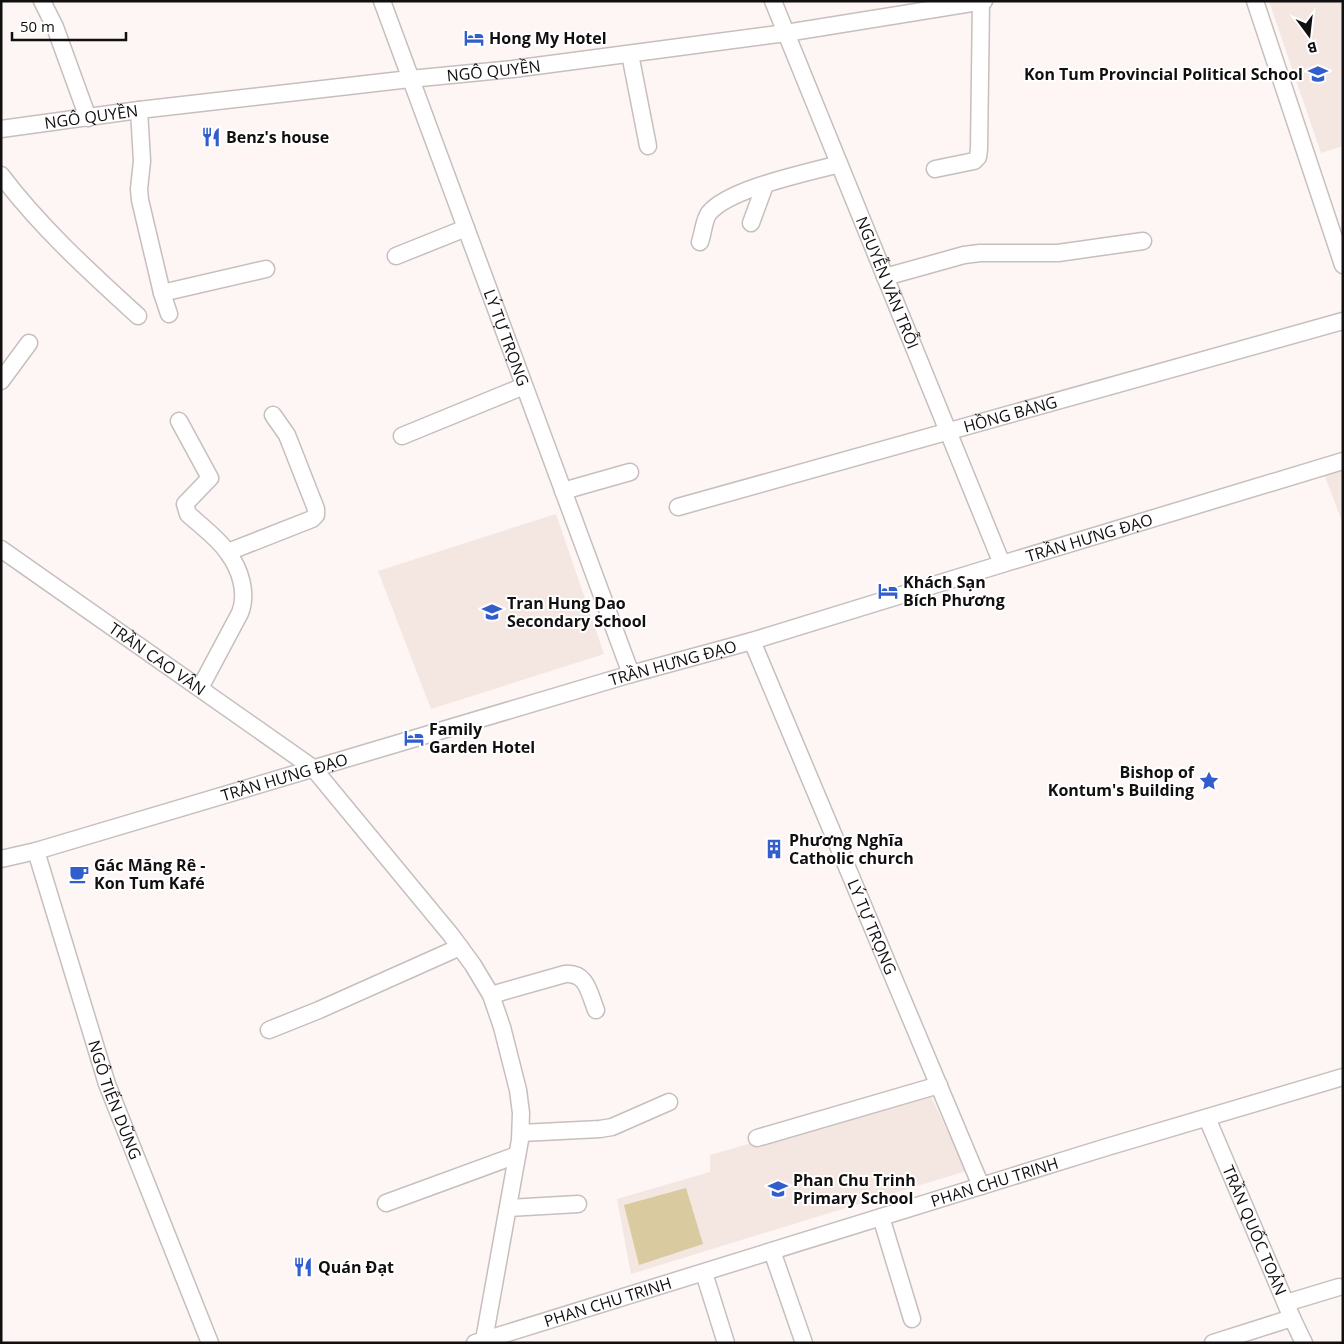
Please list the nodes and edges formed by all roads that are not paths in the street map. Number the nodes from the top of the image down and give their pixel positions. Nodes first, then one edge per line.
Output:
1 (42, 1) edge
2 (382, 1) edge
3 (773, 1) edge
4 (1255, 1) edge
5 (983, 2) edge
6 (926, 6) edge
7 (786, 33) junction
8 (630, 54) junction
9 (410, 80) junction
10 (139, 110) junction
11 (88, 118) junction
12 (1, 129) edge
13 (648, 146) dead end
14 (839, 164) junction
15 (936, 169) dead end
16 (1, 176) edge
17 (765, 185) junction
18 (751, 224) dead end
19 (466, 228) junction
20 (1337, 228) edge
21 (1143, 241) dead end
22 (700, 242) dead end
23 (396, 256) dead end
24 (1343, 265) edge
25 (266, 268) dead end
26 (885, 278) junction
27 (162, 293) junction
28 (169, 314) dead end
29 (138, 316) dead end
30 (1343, 320) edge
31 (29, 343) dead end
32 (1, 381) edge
33 (524, 386) junction
34 (273, 415) dead end
35 (179, 421) dead end
36 (948, 432) junction
37 (402, 436) dead end
38 (1343, 461) edge
39 (630, 472) dead end
40 (563, 490) junction
41 (678, 507) dead end
42 (2, 550) edge
43 (228, 552) junction
44 (1002, 564) junction
45 (752, 641) junction
46 (631, 674) junction
47 (200, 688) junction
48 (313, 768) junction
49 (36, 851) junction
50 (1, 859) edge
51 (460, 948) junction
52 (491, 995) junction
53 (596, 1010) dead end
54 (270, 1030) dead end
55 (1343, 1077) edge
56 (939, 1085) junction
57 (669, 1102) dead end
58 (1207, 1118) junction
59 (520, 1133) junction
60 (757, 1138) dead end
61 (517, 1155) junction
62 (981, 1186) junction
63 (386, 1203) dead end
64 (578, 1204) dead end
65 (508, 1208) junction
66 (881, 1217) junction
67 (772, 1252) junction
68 (704, 1273) junction
69 (1339, 1287) dead end
70 (1289, 1311) junction
71 (912, 1319) dead end
72 (479, 1341) edge
73 (210, 1343) edge
74 (726, 1343) edge
75 (804, 1343) edge
76 (1213, 1343) edge
77 (1304, 1343) edge

1 - 11 street
2 - 9 street, LÝ TỰ TRỌNG
3 - 7 street, NGUYỄN VĂN TRỖI
4 - 20 street
5 - 6 street, NGÔ QUYỀN
5 - 15 street
6 - 7 street, NGÔ QUYỀN
7 - 8 street, NGÔ QUYỀN
7 - 14 street, NGUYỄN VĂN TRỖI
8 - 9 street, NGÔ QUYỀN
8 - 13 street
9 - 10 street, NGÔ QUYỀN
9 - 19 street, LÝ TỰ TRỌNG
10 - 11 street, NGÔ QUYỀN
10 - 27 street
11 - 12 street, NGÔ QUYỀN
14 - 17 street
14 - 26 street, NGUYỄN VĂN TRỖI
16 - 29 street
17 - 18 street
17 - 22 street
19 - 23 street
19 - 33 street, LÝ TỰ TRỌNG
20 - 24 street
21 - 26 street
25 - 27 street
26 - 36 street, NGUYỄN VĂN TRỖI
27 - 28 street
30 - 36 street, HỒNG BÀNG
31 - 32 street
33 - 37 street
33 - 40 street, LÝ TỰ TRỌNG
34 - 43 street
35 - 43 street
36 - 41 street, HỒNG BÀNG
36 - 44 street, NGUYỄN VĂN TRỖI
38 - 44 street, TRẦN HƯNG ĐẠO
39 - 40 street
40 - 46 street, LÝ TỰ TRỌNG
42 - 47 street, TRẦN CAO VÂN
43 - 47 street
44 - 45 street, TRẦN HƯNG ĐẠO
45 - 46 street, TRẦN HƯNG ĐẠO
45 - 56 street, LÝ TỰ TRỌNG
46 - 48 street, TRẦN HƯNG ĐẠO
47 - 48 street, TRẦN CAO VÂN
48 - 49 street, TRẦN HƯNG ĐẠO
48 - 51 street, TRẦN CAO VÂN
49 - 50 street, TRẦN HƯNG ĐẠO
49 - 73 street, NGÔ TIẾN DŨNG
51 - 52 street, TRẦN CAO VÂN
51 - 54 street
52 - 53 street
52 - 59 street, TRẦN CAO VÂN
55 - 58 street, PHAN CHU TRINH
56 - 60 street
56 - 62 street, LÝ TỰ TRỌNG
57 - 59 street
58 - 62 street, PHAN CHU TRINH
58 - 70 street, TRẦN QUỐC TOẢN
59 - 61 street, TRẦN CAO VÂN
61 - 63 street
61 - 65 street, TRẦN CAO VÂN
62 - 66 street, PHAN CHU TRINH
64 - 65 street
65 - 72 street, TRẦN CAO VÂN
66 - 67 street, PHAN CHU TRINH
66 - 71 street
67 - 68 street, PHAN CHU TRINH
67 - 75 street
68 - 72 street, PHAN CHU TRINH
68 - 74 street
69 - 70 street
70 - 76 street
70 - 77 street, TRẦN QUỐC TOẢN

